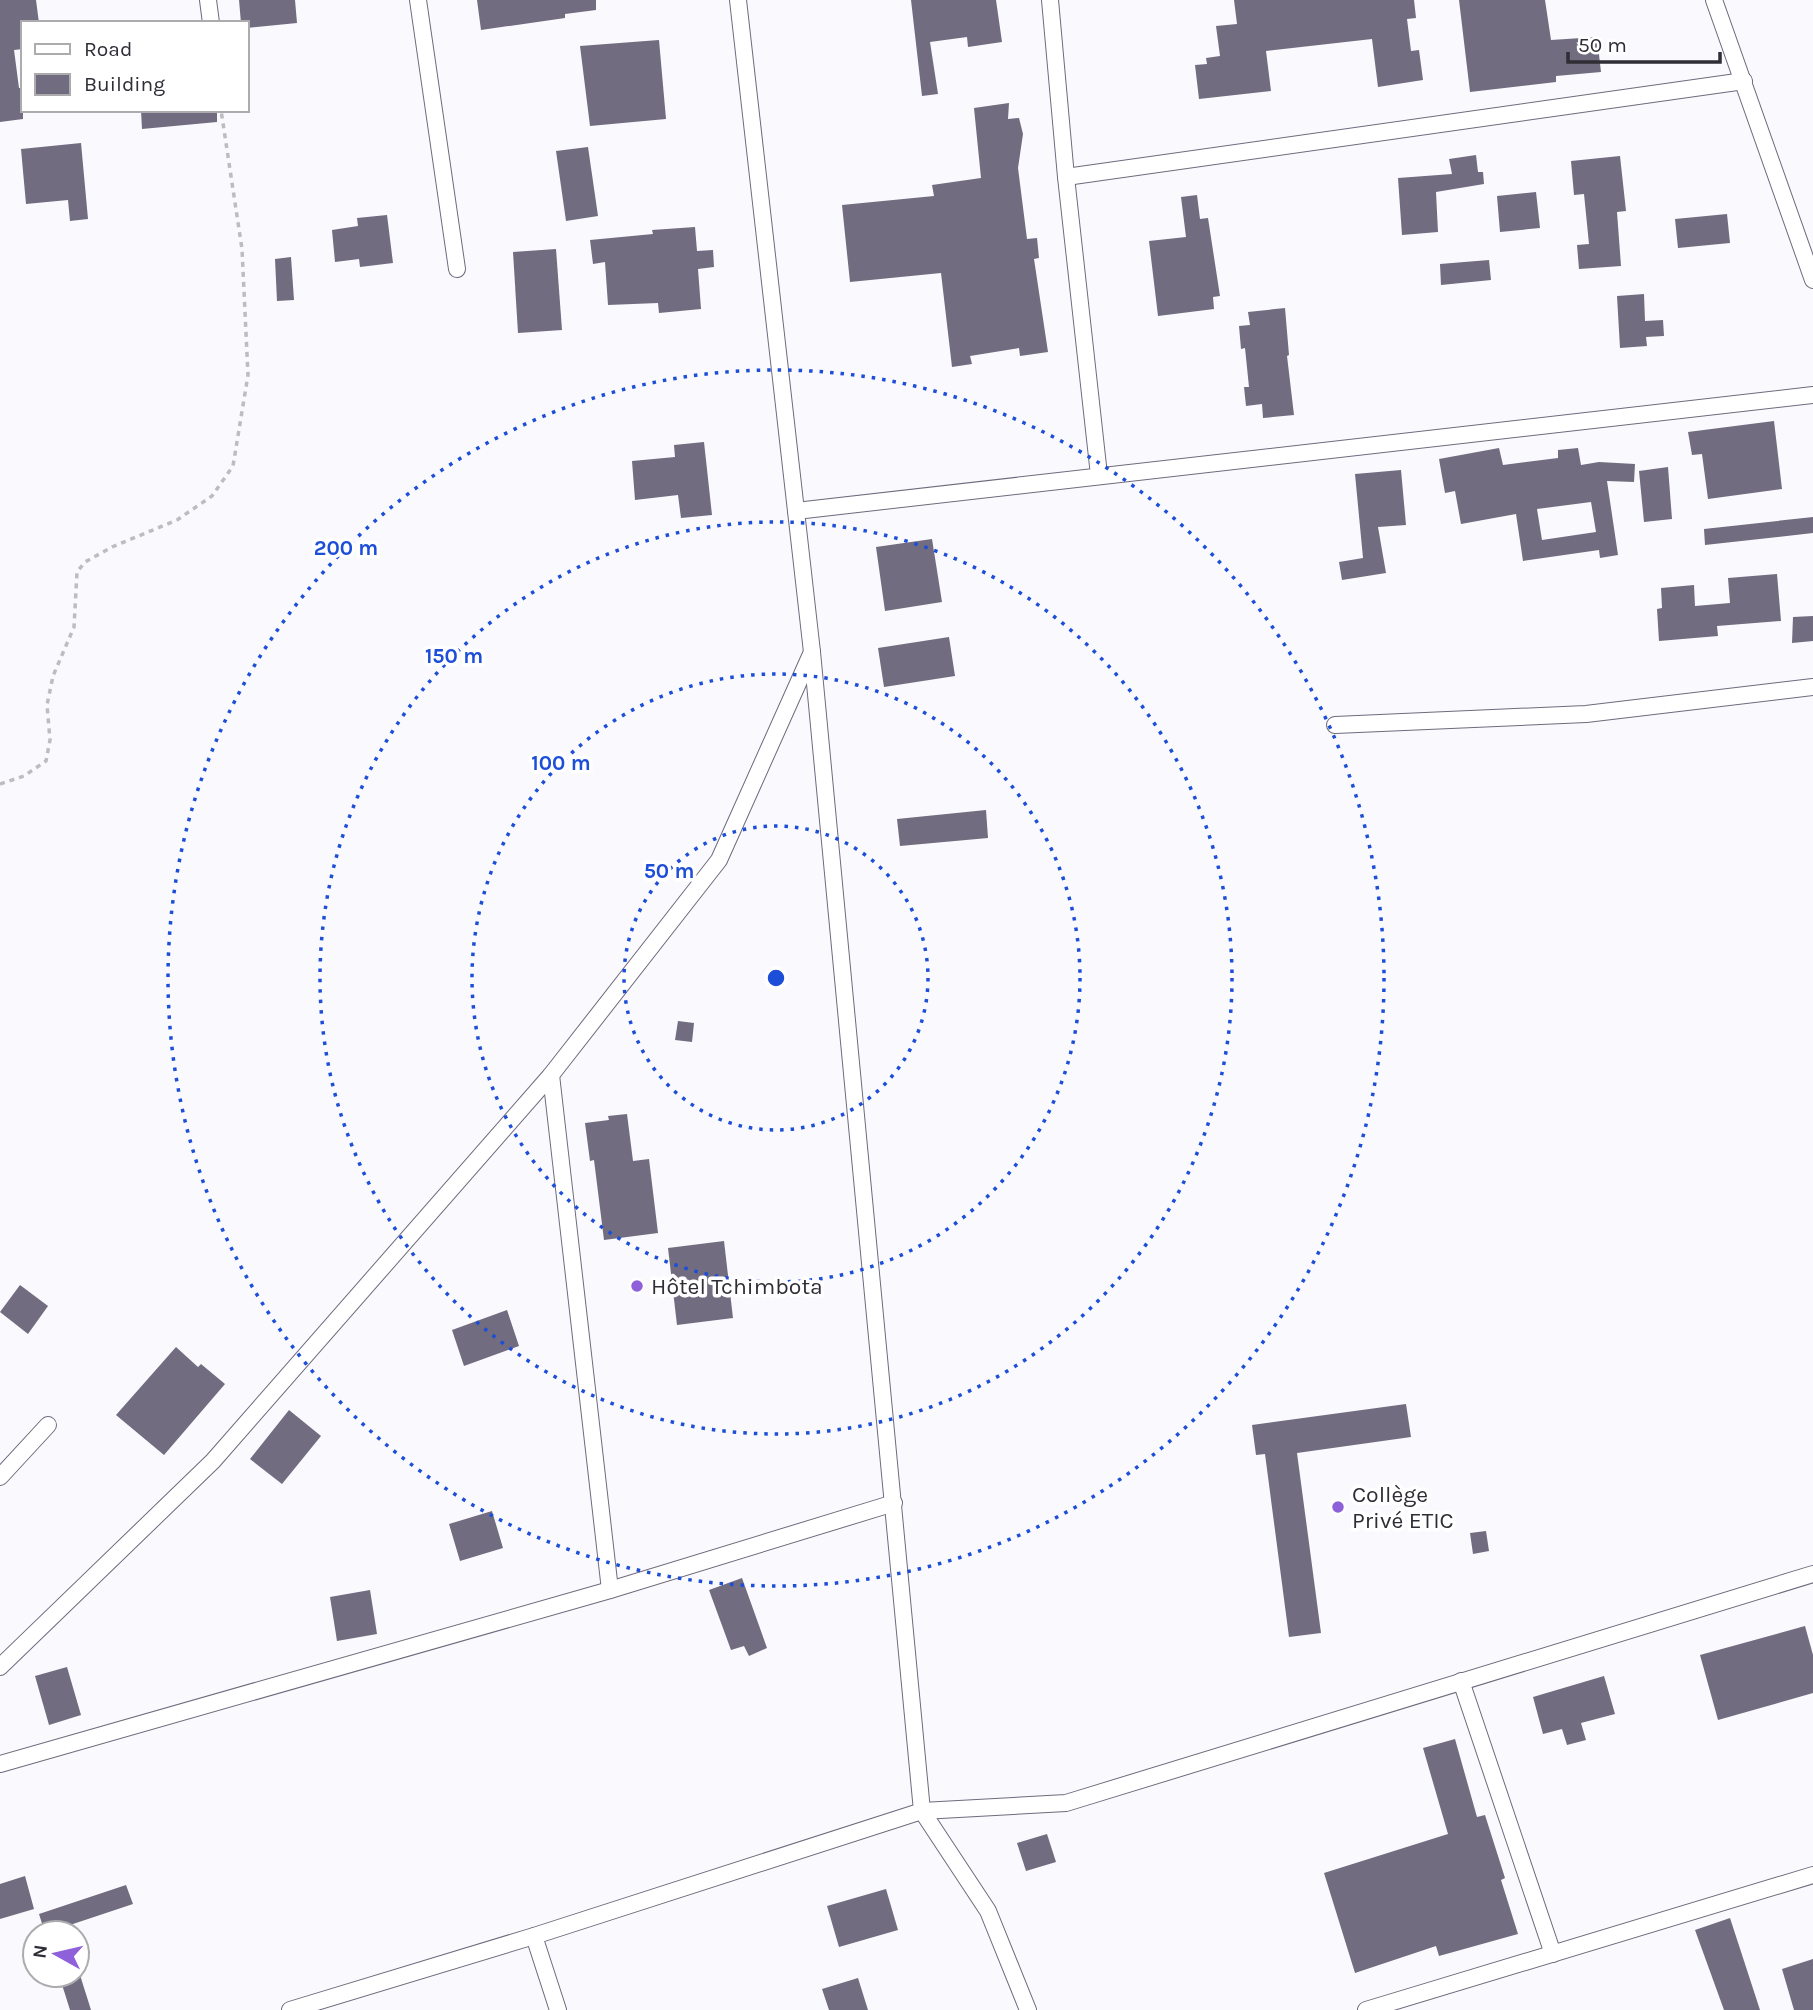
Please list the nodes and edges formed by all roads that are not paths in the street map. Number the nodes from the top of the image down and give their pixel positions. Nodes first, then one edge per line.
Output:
1 (208, 0) edge
2 (418, 0) edge
3 (738, 0) edge
4 (1050, 0) edge
5 (1714, 0) edge
6 (211, 21) edge
7 (1744, 81) junction
8 (1066, 177) junction
9 (457, 269) dead end
10 (1813, 280) edge
11 (1813, 395) edge
12 (1099, 475) junction
13 (796, 511) junction
14 (812, 652) junction
15 (1813, 687) edge
16 (1335, 725) dead end
17 (551, 1075) junction
18 (48, 1426) dead end
19 (0, 1477) edge
20 (894, 1503) junction
21 (1813, 1574) edge
22 (610, 1590) junction
23 (0, 1667) edge
24 (1461, 1681) junction
25 (0, 1764) edge
26 (922, 1811) junction
27 (1813, 1875) edge
28 (534, 1936) junction
29 (1553, 1954) junction
30 (290, 2010) edge
31 (558, 2010) edge
32 (1028, 2010) edge
33 (1366, 2010) edge

1 - 6 street
2 - 9 street
3 - 13 street
4 - 8 street
5 - 7 street
7 - 8 street
7 - 10 street
8 - 12 street
11 - 12 street
12 - 13 street
13 - 14 street
14 - 17 street
14 - 20 street
15 - 16 street
17 - 22 street
17 - 23 street
18 - 19 street
20 - 22 street
20 - 26 street
21 - 24 street
22 - 25 street
24 - 26 street
24 - 29 street
26 - 28 street
26 - 32 street
27 - 29 street
28 - 30 street
28 - 31 street
29 - 33 street

